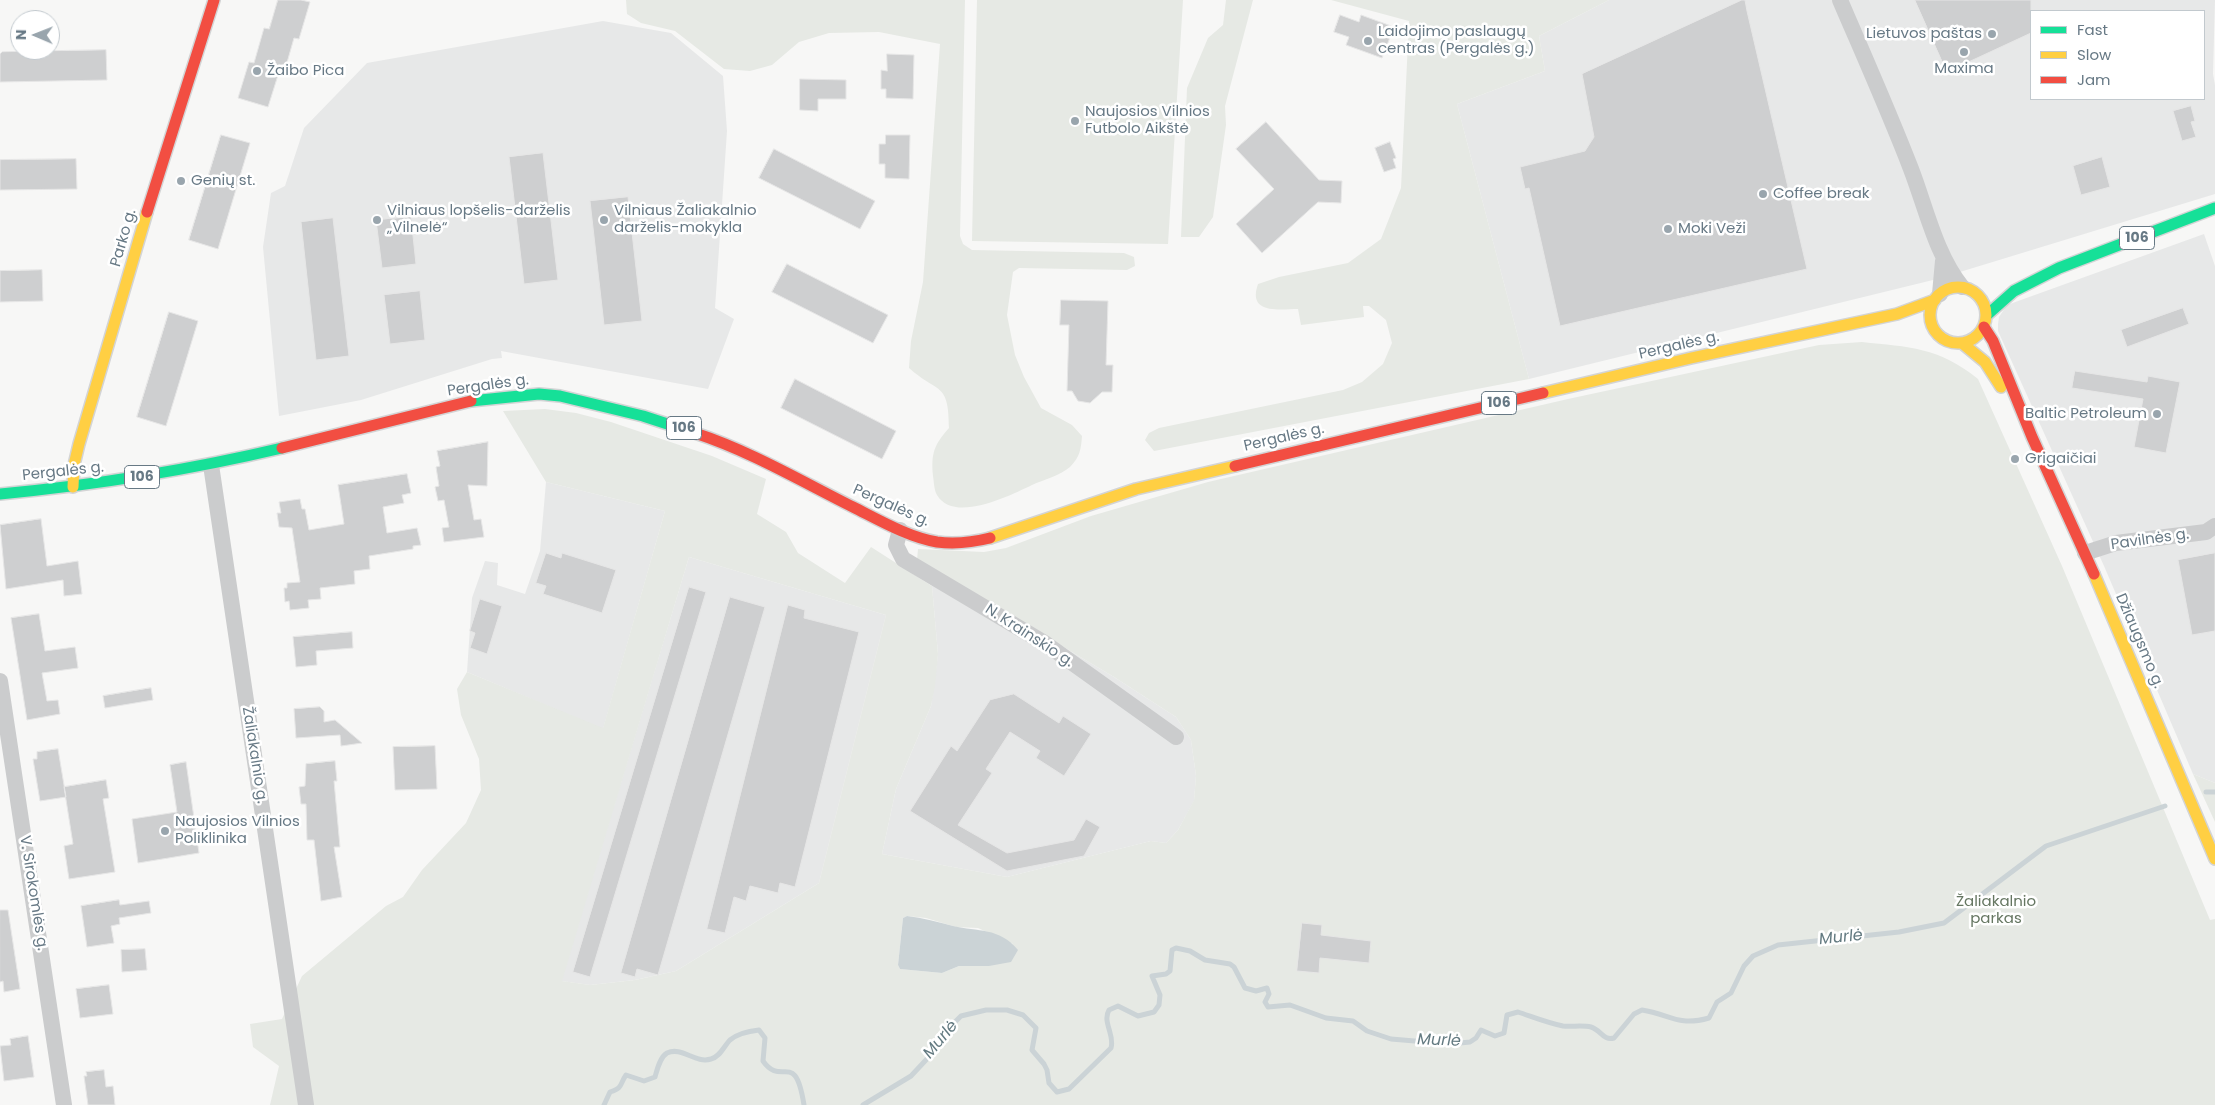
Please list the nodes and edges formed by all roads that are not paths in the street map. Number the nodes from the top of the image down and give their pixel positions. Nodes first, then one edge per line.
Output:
1 (214, 0) edge
2 (1840, 0) edge
3 (2215, 208) edge
4 (1943, 261) junction
5 (2059, 268) junction
6 (2008, 280) dead end
7 (1987, 285) dead end
8 (1966, 288) junction
9 (1937, 297) junction
10 (1987, 315) junction
11 (1863, 322) junction
12 (1903, 323) dead end
13 (1917, 325) dead end
14 (1984, 327) junction
15 (1934, 330) junction
16 (1962, 343) junction
17 (2032, 437) junction
18 (211, 465) junction
19 (74, 487) junction
20 (0, 494) edge
21 (2215, 526) edge
22 (900, 530) junction
23 (2085, 553) junction
24 (0, 682) edge
25 (1176, 738) dead end
26 (2215, 859) edge
27 (64, 1105) edge
28 (306, 1105) edge

1 - 19 main road, Parko g.
2 - 4 street
3 - 5 main road, 106
4 - 8 street
4 - 9 street
5 - 6 main road, 106
5 - 10 main road, 106
7 - 8 main road
8 - 9 main road
8 - 10 main road
9 - 11 main road, Pergalės g. / 106
9 - 15 main road
10 - 14 main road
11 - 12 main road, Pergalės g. / 106
11 - 22 main road, Pergalės g. / 106
13 - 15 main road
14 - 16 main road
14 - 17 main road, Džiaugsmo g.
15 - 16 main road
16 - 17 main road, Džiaugsmo g.
17 - 23 main road, Džiaugsmo g.
18 - 19 main road, Pergalės g. / 106
18 - 22 main road, Pergalės g. / 106
18 - 28 street, Žaliakalnio g.
19 - 20 main road, Pergalės g. / 106
21 - 23 street, Pavilnės g.
22 - 25 street, N. Krainskio g.
23 - 26 main road, Džiaugsmo g.
24 - 27 street, V. Sirokomlės g.

